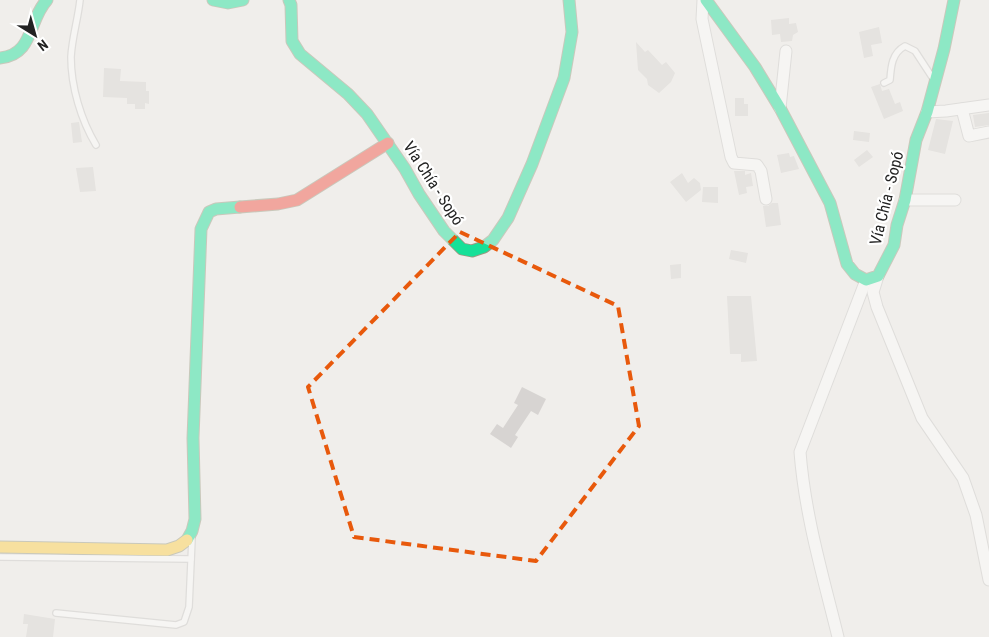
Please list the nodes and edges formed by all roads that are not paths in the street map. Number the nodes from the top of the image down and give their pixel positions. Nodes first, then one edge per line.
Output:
1 (47, 0) edge
2 (80, 0) edge
3 (213, 0) edge
4 (243, 0) edge
5 (289, 0) edge
6 (569, 0) edge
7 (705, 0) edge
8 (954, 0) edge
9 (786, 51) dead end
10 (0, 58) edge
11 (935, 81) junction
12 (884, 83) dead end
13 (989, 105) edge
14 (780, 108) junction
15 (962, 109) junction
16 (927, 112) junction
17 (989, 132) edge
18 (388, 143) junction
19 (96, 145) dead end
20 (766, 199) dead end
21 (905, 200) junction
22 (955, 200) dead end
23 (878, 276) junction
24 (866, 280) junction
25 (192, 532) junction
26 (0, 547) edge
27 (0, 557) edge
28 (191, 559) junction
29 (989, 580) edge
30 (56, 613) dead end
31 (838, 637) edge

1 - 10 street
2 - 19 lane
3 - 4 street
5 - 18 street, Vía Chía - Sopó
6 - 18 street, Vía Chía - Sopó
7 - 14 street, Vía Chía - Sopó
7 - 20 street
8 - 11 street, Vía Chía - Sopó
9 - 14 street
11 - 12 lane
11 - 16 street, Vía Chía - Sopó
13 - 15 street
14 - 24 street, Vía Chía - Sopó
15 - 16 street
15 - 17 street
16 - 21 street, Vía Chía - Sopó
18 - 25 street
21 - 22 street
21 - 23 street, Vía Chía - Sopó
23 - 24 street
23 - 29 street
24 - 31 street
25 - 26 street
25 - 28 lane
27 - 28 lane
28 - 30 lane

